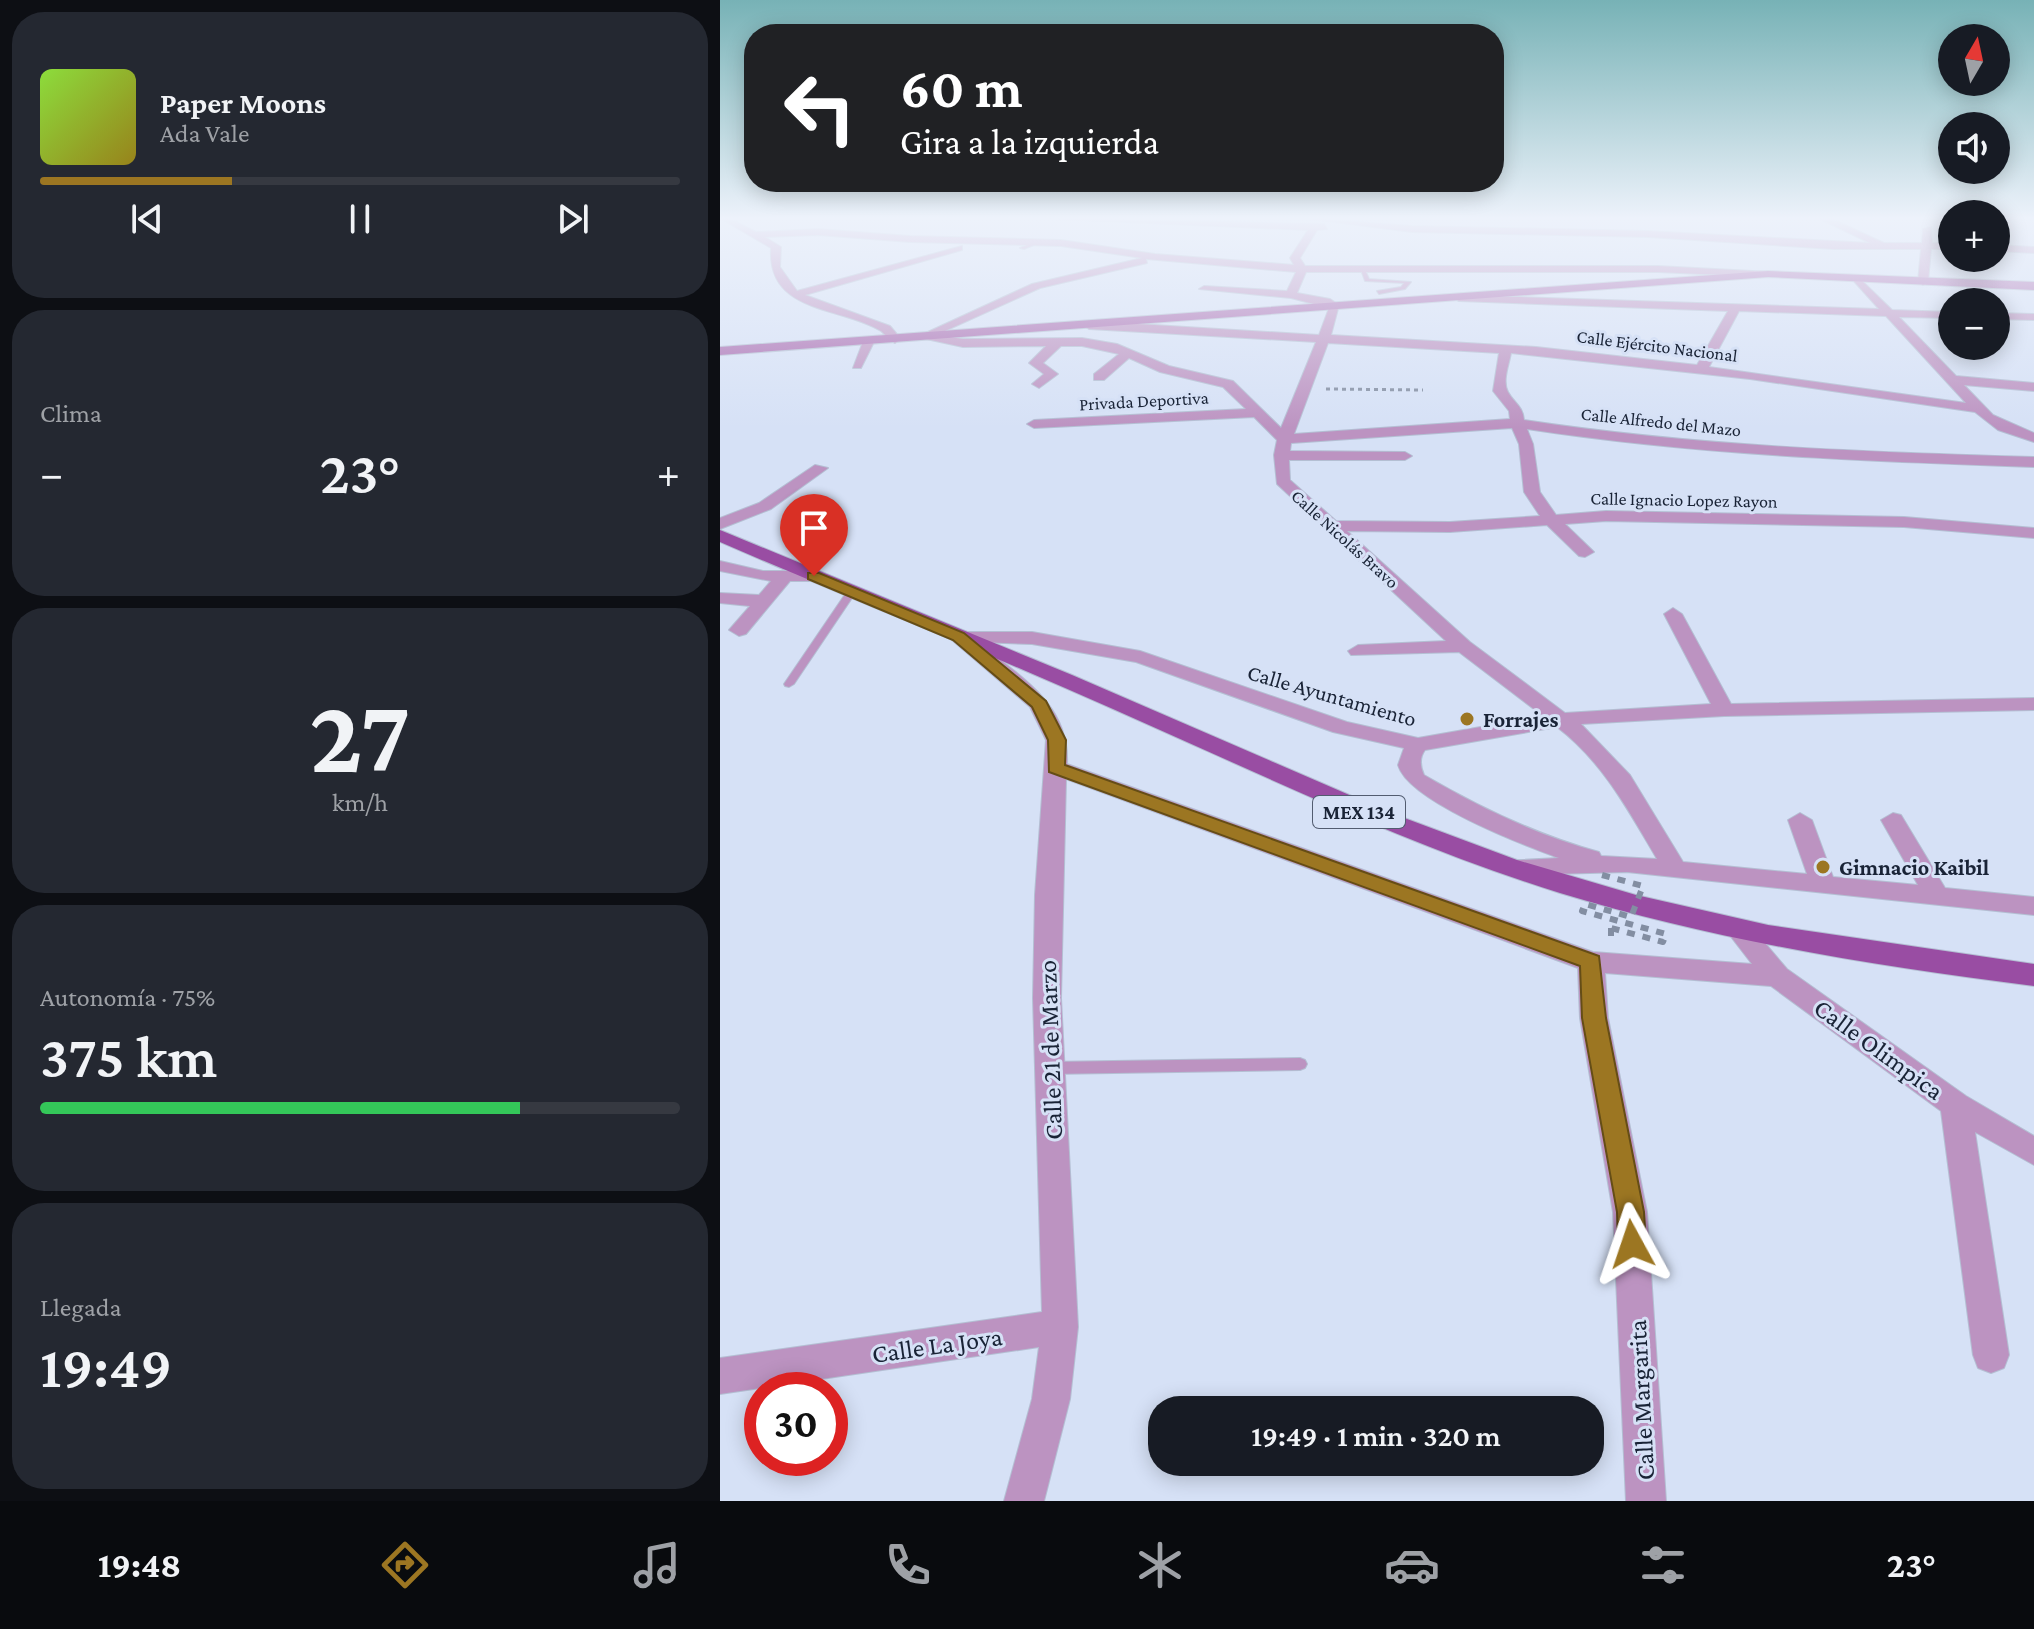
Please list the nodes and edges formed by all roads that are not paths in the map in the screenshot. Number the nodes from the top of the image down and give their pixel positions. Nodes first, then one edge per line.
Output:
1 (789, 288) edge
2 (818, 288) edge
3 (1031, 288) edge
4 (1294, 288) edge
5 (1403, 288) edge
6 (1648, 288) edge
7 (1871, 288) edge
8 (1204, 289) dead end
9 (1379, 292) dead end
10 (794, 295) junction
11 (1291, 295) junction
12 (1588, 295) junction
13 (1335, 307) junction
14 (1736, 307) junction
15 (1891, 314) junction
16 (1938, 315) edge
17 (2010, 316) edge
18 (2034, 317) edge
19 (1089, 325) junction
20 (1327, 336) junction
21 (923, 337) junction
22 (895, 339) junction
23 (868, 342) junction
24 (1058, 342) junction
25 (1506, 349) junction
26 (720, 351) edge
27 (1126, 355) junction
28 (857, 365) dead end
29 (1701, 369) junction
30 (1099, 377) dead end
31 (1954, 380) junction
32 (1039, 384) dead end
33 (2034, 387) edge
34 (1980, 409) junction
35 (1255, 413) junction
36 (1517, 423) junction
37 (1034, 424) dead end
38 (2034, 438) edge
39 (1283, 447) junction
40 (1405, 456) dead end
41 (2034, 462) edge
42 (820, 468) dead end
43 (1551, 520) junction
44 (720, 524) edge
45 (1333, 526) junction
46 (2034, 533) edge
47 (720, 535) edge
48 (1585, 552) dead end
49 (721, 569) edge
50 (814, 576) junction
51 (783, 578) junction
52 (851, 592) junction
53 (720, 598) edge
54 (763, 601) junction
55 (1673, 614) dead end
56 (739, 630) dead end
57 (959, 636) junction
58 (1463, 646) junction
59 (1358, 651) dead end
60 (789, 684) dead end
61 (2034, 704) edge
62 (1724, 710) junction
63 (1564, 719) junction
64 (1418, 745) junction
65 (1056, 768) junction
66 (1800, 820) dead end
67 (1893, 820) dead end
68 (1627, 864) junction
69 (1510, 867) junction
70 (1675, 868) junction
71 (1823, 885) junction
72 (1938, 898) junction
73 (2034, 906) edge
74 (1738, 929) junction
75 (1591, 962) junction
76 (2034, 975) edge
77 (1777, 976) junction
78 (1300, 1064) dead end
79 (1049, 1068) junction
80 (1955, 1105) junction
81 (2034, 1152) edge
82 (1060, 1327) junction
83 (1991, 1355) dead end
84 (720, 1376) edge
85 (1024, 1501) edge
86 (1646, 1501) edge

1 - 10 street
2 - 10 street
3 - 21 street
4 - 11 street
5 - 9 lane
6 - 12 main road
7 - 15 street
8 - 11 street
10 - 22 street
11 - 13 street
12 - 13 main road
12 - 14 street
13 - 19 main road
13 - 20 street
14 - 15 street
14 - 29 street
15 - 16 street
15 - 31 street
17 - 18 street
19 - 20 street, Calle Ejército Nacional
19 - 21 main road
20 - 25 street, Calle Ejército Nacional
20 - 39 street
21 - 22 main road
21 - 24 street
22 - 23 main road
23 - 26 main road
23 - 28 street
24 - 27 street
24 - 32 street
25 - 29 street, Calle Ejército Nacional
25 - 36 street
27 - 30 street
27 - 35 street
29 - 34 street, Calle Ejército Nacional
31 - 33 street
31 - 34 street
34 - 38 street
35 - 37 street, Privada Deportiva
35 - 39 street
36 - 39 street, Calle Alfredo del Mazo
36 - 41 street, Calle Alfredo del Mazo
36 - 43 street
39 - 40 street
39 - 45 street, Calle Nicolás Bravo
42 - 44 street
43 - 45 street, Calle Ignacio Lopez Rayon
43 - 46 street, Calle Ignacio Lopez Rayon
43 - 48 street
45 - 58 street, Calle Nicolás Bravo
47 - 50 main road, MEX 134
49 - 51 street
50 - 51 street
50 - 52 main road, MEX 134
51 - 54 street
52 - 57 main road, MEX 134
52 - 60 lane
53 - 54 street
54 - 56 street
55 - 62 street
57 - 64 street, Calle Ayuntamiento
57 - 65 street, Calle 21 de Marzo
57 - 69 main road, MEX 134
58 - 59 street
58 - 63 street, Calle Nicolás Bravo
61 - 62 street, Calle Ayuntamiento
62 - 63 street, Calle Ayuntamiento
63 - 64 street, Calle Ayuntamiento
63 - 70 street, Calle Nicolás Bravo
64 - 68 street
65 - 75 street
65 - 79 street, Calle 21 de Marzo
66 - 71 street
67 - 72 street
68 - 69 street
68 - 70 street
69 - 74 main road, MEX 134
70 - 71 street
71 - 72 street
72 - 73 street
74 - 76 main road, MEX 134
74 - 77 street, Calle Olimpica
75 - 77 street
75 - 86 street, Calle Margarita
77 - 80 street, Calle Olimpica
78 - 79 lane
79 - 82 street, Calle 21 de Marzo
80 - 81 street, Calle Olimpica
80 - 83 street
82 - 84 street, Calle La Joya
82 - 85 street, Calle 21 de Marzo

